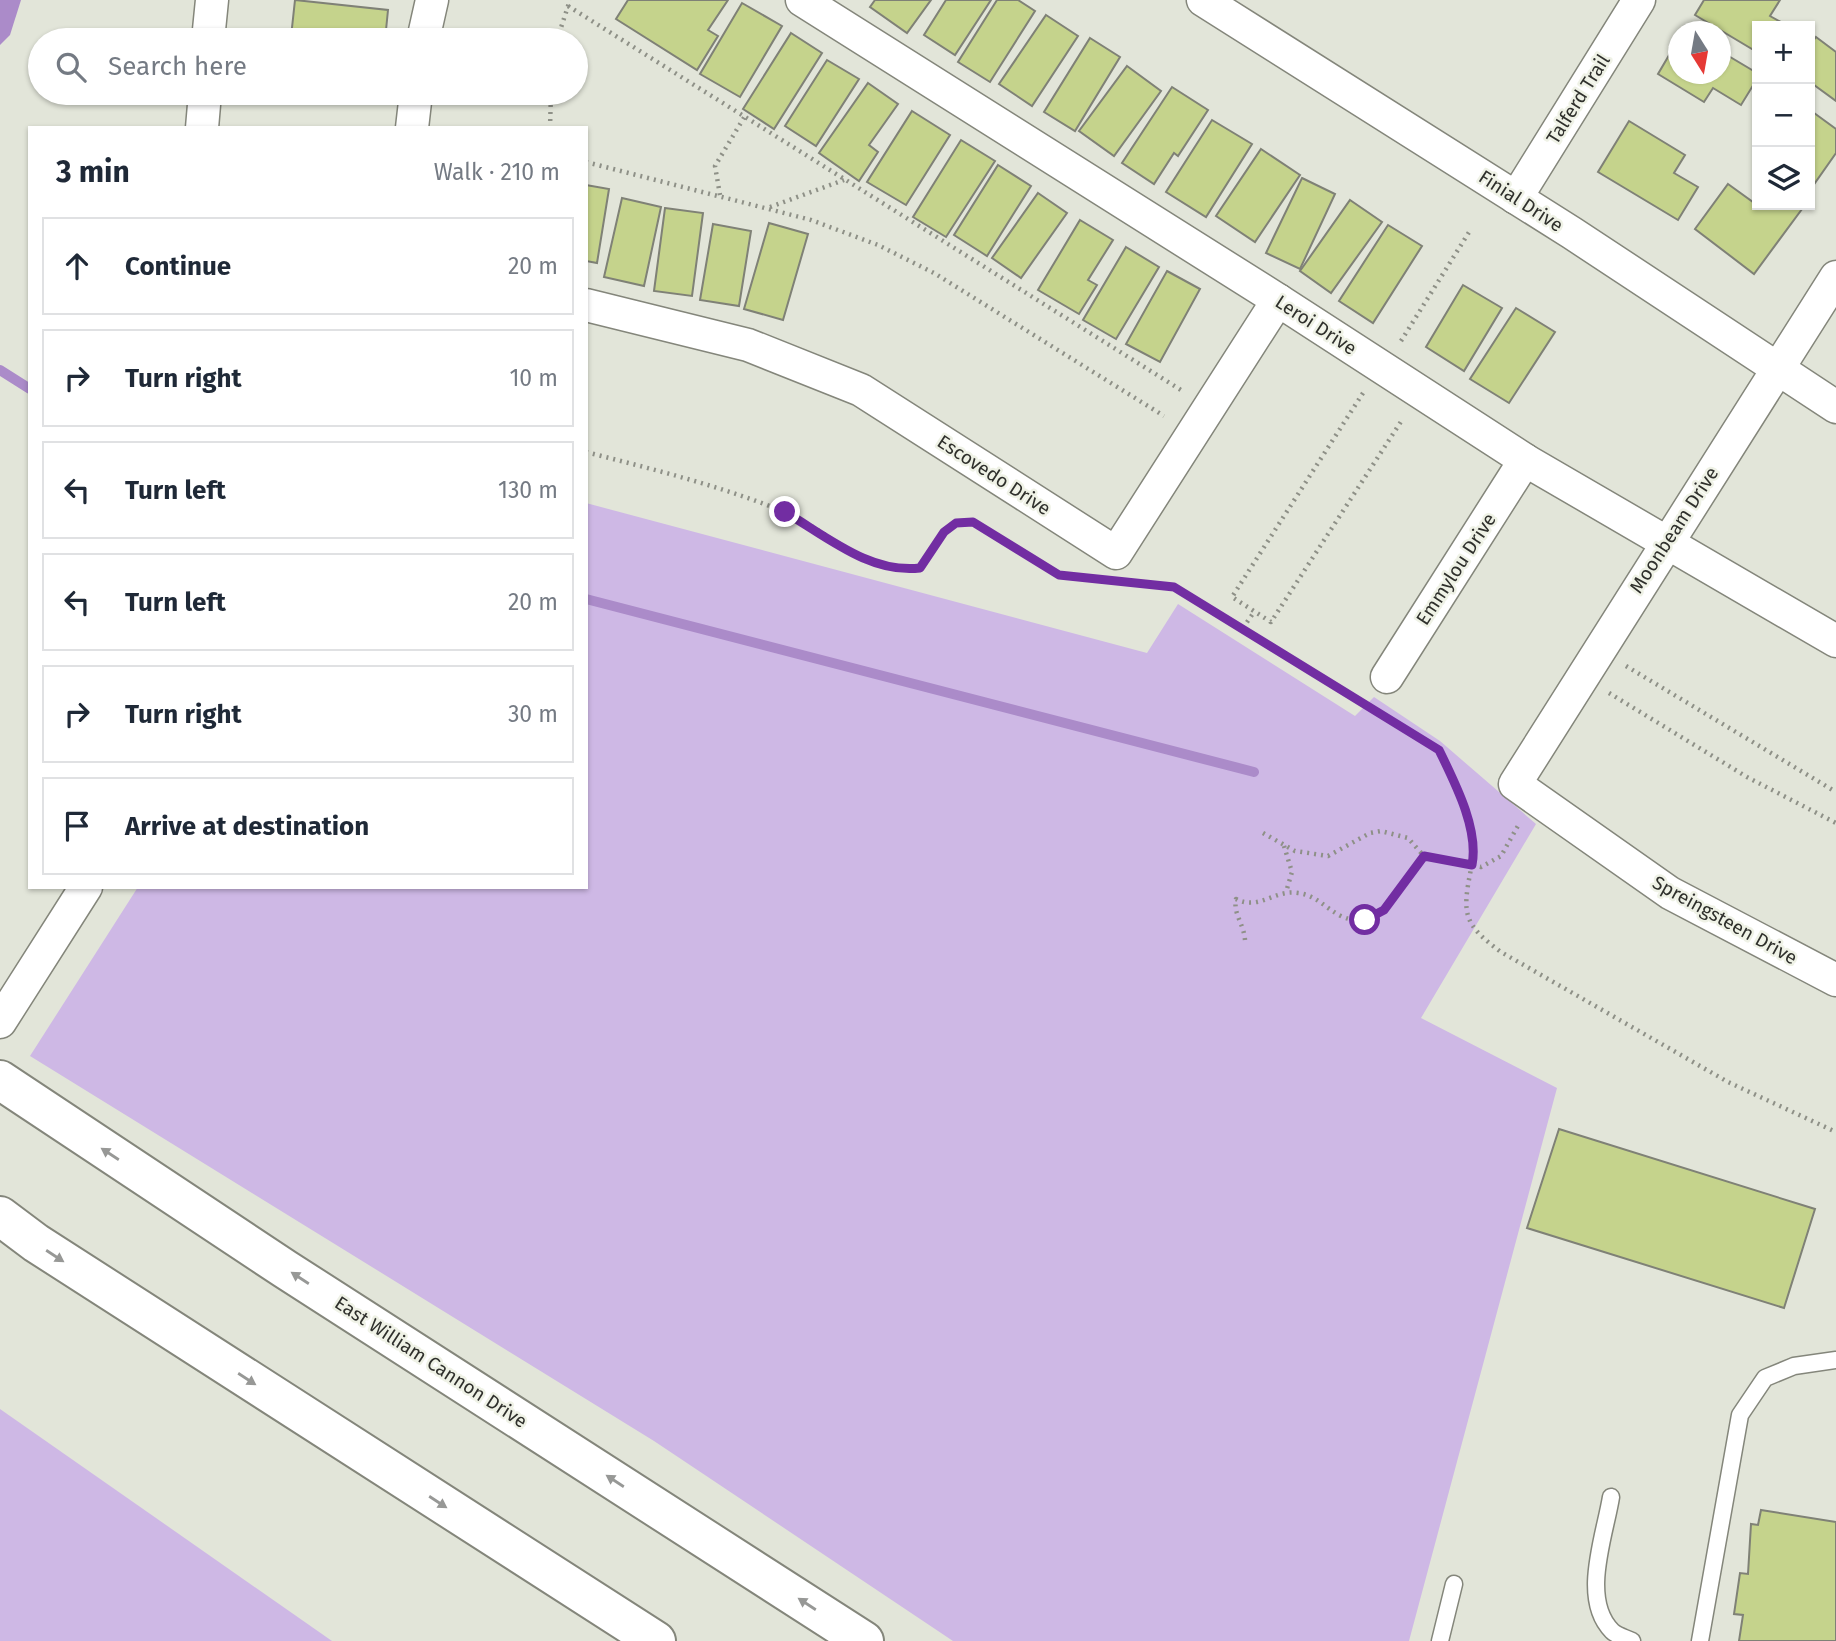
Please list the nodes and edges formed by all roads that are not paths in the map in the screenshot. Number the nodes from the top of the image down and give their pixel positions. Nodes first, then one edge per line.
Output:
1 (212, 0) edge
2 (432, 0) edge
3 (802, 0) edge
4 (1203, 0) edge
5 (1639, 0) edge
6 (209, 28) edge
7 (426, 28) edge
8 (204, 105) edge
9 (415, 105) edge
10 (202, 126) edge
11 (412, 126) edge
12 (1516, 198) junction
13 (1836, 277) edge
14 (1279, 300) junction
15 (588, 305) edge
16 (1778, 367) junction
17 (1836, 407) edge
18 (1525, 460) junction
19 (1665, 544) junction
20 (1836, 641) edge
21 (1387, 677) dead end
22 (1515, 784) joint
23 (85, 889) edge
24 (1836, 980) edge
25 (0, 1022) edge
26 (0, 1080) edge
27 (0, 1216) edge
28 (1836, 1360) edge
29 (1611, 1497) dead end
30 (1454, 1584) dead end
31 (656, 1641) edge
32 (864, 1641) edge
33 (1440, 1641) edge
34 (1632, 1641) edge
35 (1700, 1641) edge

1 - 6 street
2 - 7 street
3 - 14 street, Leroi Drive
4 - 12 street, Finial Drive
5 - 12 street, Talferd Trail
8 - 10 street
9 - 11 street
12 - 16 street, Finial Drive
13 - 16 street, Moonbeam Drive
14 - 15 street, Escovedo Drive
14 - 18 street, Leroi Drive
16 - 17 street, Finial Drive
16 - 19 street, Moonbeam Drive
18 - 19 street, Leroi Drive
18 - 21 street, Emmylou Drive
19 - 20 street, Leroi Drive
19 - 22 street, Moonbeam Drive
22 - 24 street, Spreingsteen Drive
23 - 25 street
32 -> 26 street, East William Cannon Drive
27 -> 31 street
28 - 35 lane
29 - 34 lane
30 - 33 lane

